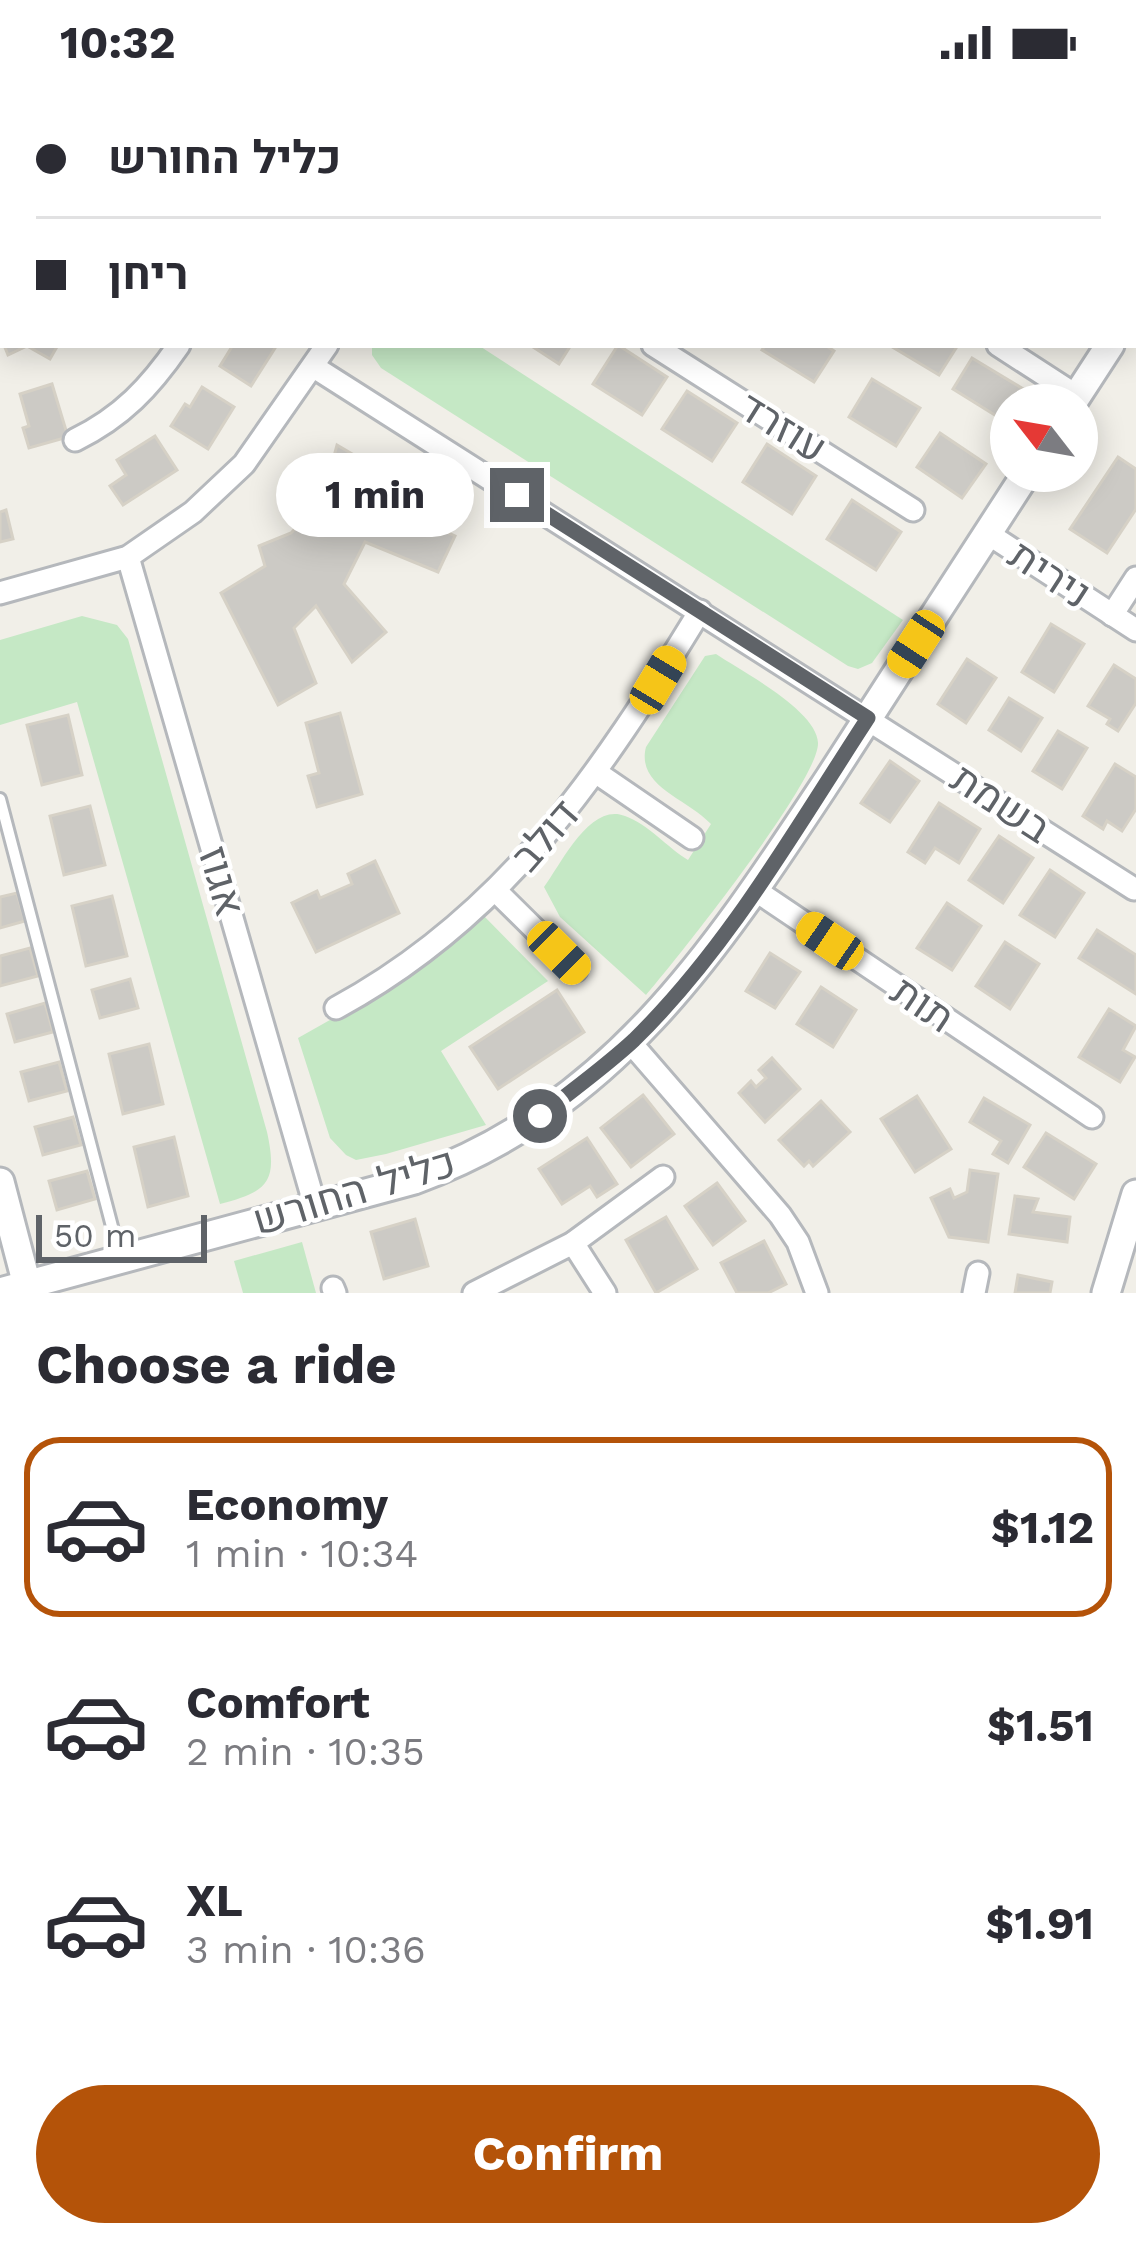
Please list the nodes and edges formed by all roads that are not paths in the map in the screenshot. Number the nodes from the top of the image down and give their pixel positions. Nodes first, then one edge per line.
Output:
1 (177, 348) edge
2 (325, 348) edge
3 (658, 348) edge
4 (1002, 348) edge
5 (1108, 348) edge
6 (314, 367) junction
7 (1052, 384) edge
8 (1084, 384) edge
9 (76, 440) dead end
10 (1014, 492) edge
11 (913, 510) dead end
12 (987, 533) junction
13 (128, 556) junction
14 (1136, 578) edge
15 (0, 593) edge
16 (700, 611) junction
17 (1112, 615) junction
18 (1136, 631) edge
19 (868, 718) junction
20 (597, 772) junction
21 (0, 799) edge
22 (692, 838) dead end
23 (17, 864) junction
24 (0, 868) edge
25 (1134, 889) edge
26 (755, 890) junction
27 (496, 891) junction
28 (576, 970) dead end
29 (336, 1008) dead end
30 (631, 1043) junction
31 (1092, 1118) dead end
32 (663, 1178) dead end
33 (0, 1182) edge
34 (1136, 1194) edge
35 (315, 1206) junction
36 (573, 1243) junction
37 (120, 1257) junction
38 (19, 1290) edge
39 (474, 1293) edge
40 (604, 1293) edge
41 (817, 1293) edge
42 (1106, 1293) edge

1 - 9 street
2 - 6 street
3 - 11 street, עוזרד
4 - 7 street
5 - 8 street
6 - 13 street
6 - 16 street, בשמת
10 - 12 street, כליל החורש
12 - 17 street, נירית
12 - 19 street, כליל החורש
13 - 15 street
13 - 35 street, אגוז
14 - 17 street, נירית
16 - 19 street, בשמת
16 - 20 street, דולב
17 - 18 street, נירית
19 - 25 street, בשמת
19 - 26 street, כליל החורש
20 - 22 street
20 - 27 street, דולב
21 - 23 lane
23 - 24 lane
23 - 37 lane
26 - 30 street, כליל החורש
26 - 31 street, תות
27 - 28 street
27 - 29 street, דולב
30 - 35 street, כליל החורש
30 - 41 street
32 - 36 street
33 - 38 street
34 - 42 street
35 - 37 street, כליל החורש
36 - 39 street
36 - 40 street
37 - 38 street, כליל החורש

